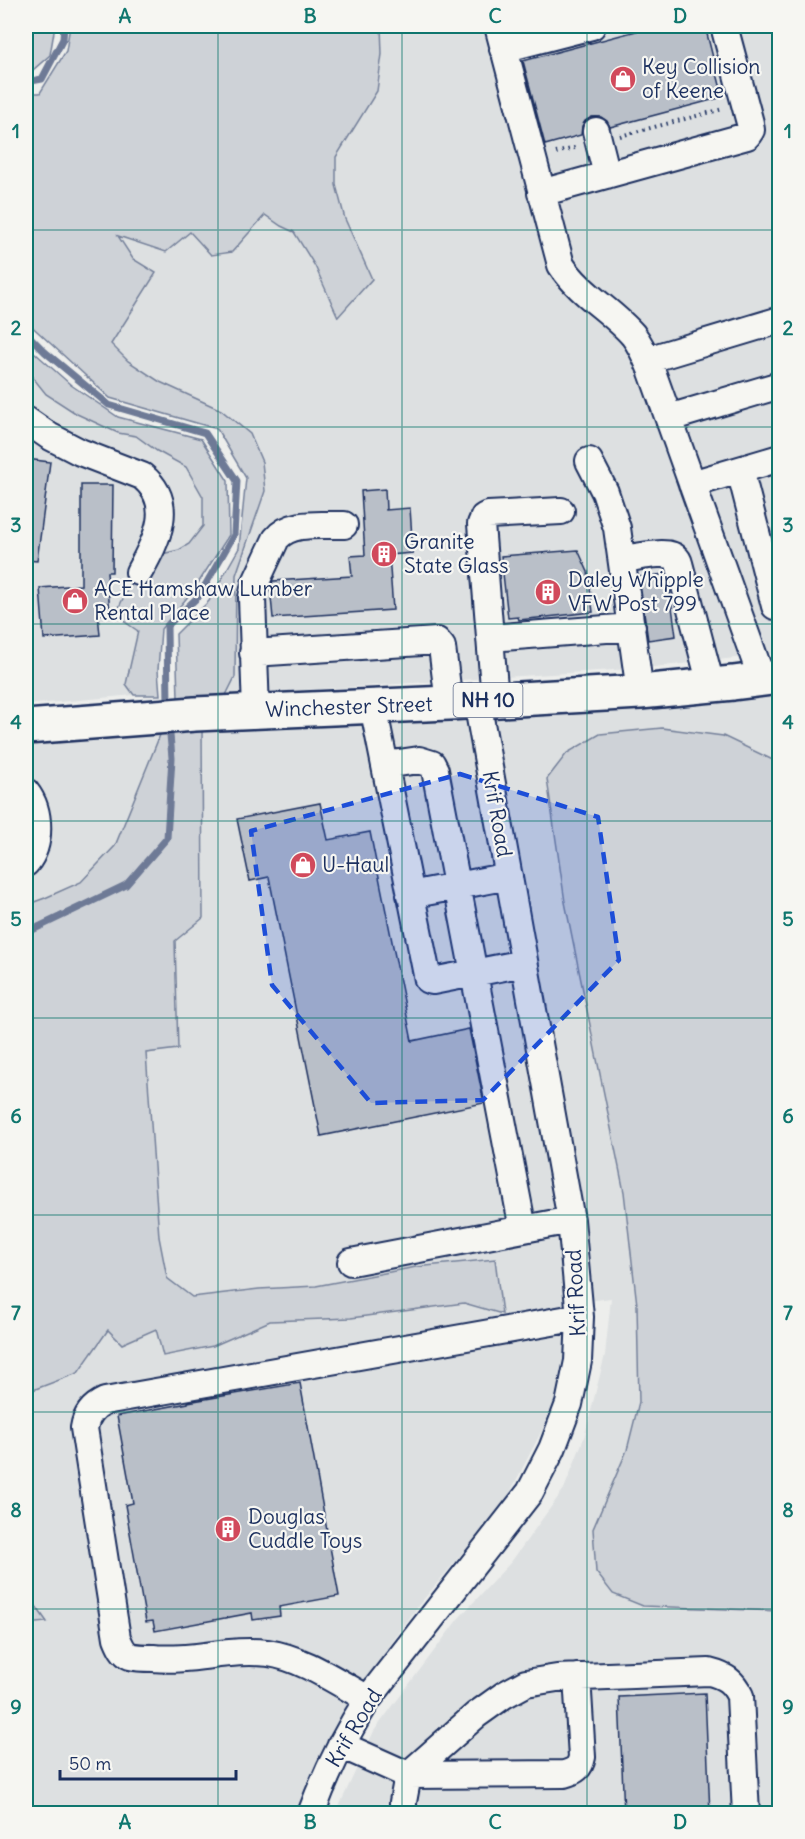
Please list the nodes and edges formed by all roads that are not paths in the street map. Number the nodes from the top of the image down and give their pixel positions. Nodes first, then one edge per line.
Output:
1 (592, 26) edge
2 (724, 26) edge
3 (501, 37) edge
4 (597, 136) road end
5 (608, 175) junction
6 (541, 194) junction
7 (780, 320) edge
8 (647, 360) junction
9 (780, 385) edge
10 (669, 418) junction
11 (26, 420) edge
12 (780, 458) edge
13 (589, 461) dead end
14 (740, 470) junction
15 (692, 484) junction
16 (561, 511) dead end
17 (344, 525) dead end
18 (623, 559) junction
19 (139, 572) dead end
20 (775, 606) dead end
21 (632, 627) junction
22 (490, 638) junction
23 (254, 653) junction
24 (771, 678) edge
25 (711, 685) junction
26 (640, 692) junction
27 (474, 701) junction
28 (373, 706) junction
29 (256, 711) junction
30 (26, 727) edge
31 (385, 765) junction
32 (26, 792) edge
33 (26, 863) edge
34 (509, 876) junction
35 (457, 886) junction
36 (410, 895) junction
37 (524, 963) junction
38 (474, 973) junction
39 (571, 1220) junction
40 (524, 1229) junction
41 (351, 1262) dead end
42 (580, 1317) junction
43 (577, 1677) junction
44 (368, 1699) junction
45 (341, 1745) junction
46 (408, 1775) junction
47 (311, 1814) edge
48 (404, 1814) edge
49 (746, 1814) edge

1 - 3 street
2 - 5 street
3 - 6 street
4 - 5 street
5 - 6 street
6 - 8 street
7 - 8 street
8 - 10 street
9 - 10 street
10 - 15 street
11 - 19 street
12 - 14 street
13 - 18 street
14 - 15 street
14 - 20 street
15 - 24 street
16 - 22 street
17 - 23 street
18 - 21 street
18 - 25 street
21 - 22 street
21 - 26 street
22 - 27 street
23 - 27 street
23 - 29 street
24 - 25 main road, Winchester Street / NH 10
25 - 26 main road, Winchester Street / NH 10
26 - 27 main road, Winchester Street / NH 10
27 - 28 main road, Winchester Street / NH 10
27 - 34 street, Krif Road
28 - 29 main road, Winchester Street / NH 10
28 - 31 street
29 - 30 main road, Winchester Street / NH 10
31 - 35 street
31 - 36 street
32 - 33 street
34 - 35 street
34 - 37 street, Krif Road
35 - 36 street
35 - 38 street
36 - 38 street
37 - 38 street
37 - 39 street, Krif Road
38 - 40 street
39 - 40 street
39 - 42 street, Krif Road
40 - 41 street
42 - 44 street, Krif Road
42 - 44 street
43 - 46 street
43 - 46 street
43 - 49 street
44 - 45 street, Krif Road
45 - 46 street
45 - 47 street, Krif Road
46 - 48 street

